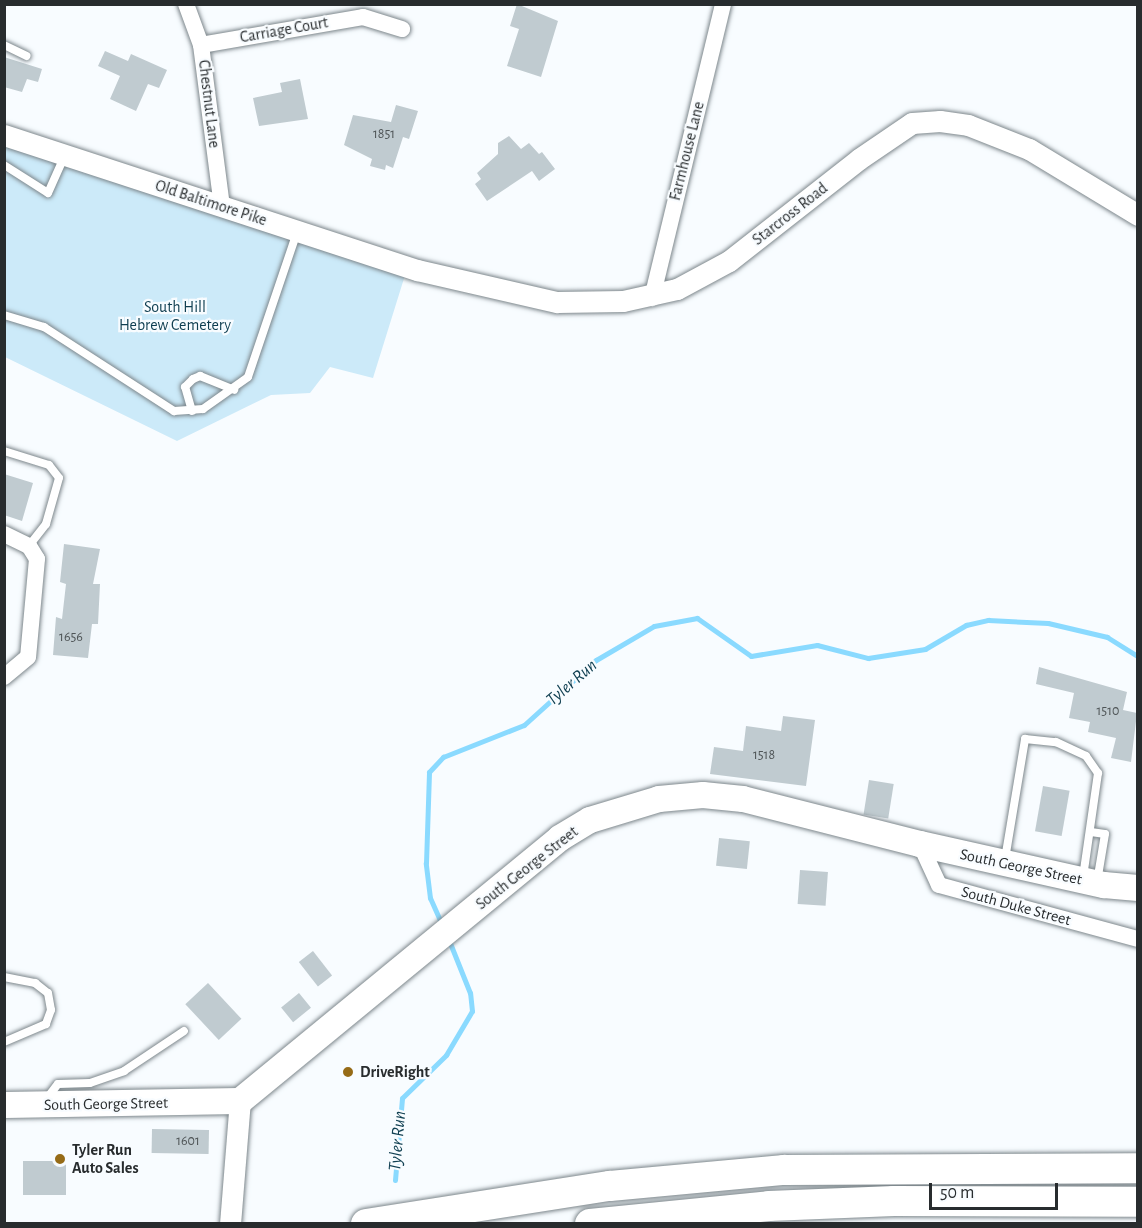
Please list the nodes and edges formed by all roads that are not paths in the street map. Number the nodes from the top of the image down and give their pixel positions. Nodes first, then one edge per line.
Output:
1 (186, 4) edge
2 (723, 4) edge
3 (402, 29) dead end
4 (4, 45) edge
5 (201, 45) junction
6 (27, 56) dead end
7 (4, 135) edge
8 (65, 155) junction
9 (4, 165) edge
10 (222, 206) junction
11 (1137, 215) edge
12 (297, 231) junction
13 (417, 270) joint
14 (652, 298) junction
15 (4, 315) edge
16 (234, 390) junction
17 (192, 411) junction
18 (4, 451) edge
19 (4, 534) edge
20 (29, 546) junction
21 (4, 677) edge
22 (1091, 832) junction
23 (920, 844) junction
24 (1004, 863) junction
25 (1090, 882) junction
26 (1137, 888) edge
27 (1137, 939) edge
28 (4, 977) edge
29 (184, 1032) dead end
30 (4, 1042) edge
31 (240, 1101) junction
32 (4, 1105) edge
33 (44, 1105) junction
34 (1137, 1168) edge
35 (1137, 1202) edge
36 (230, 1224) edge
37 (366, 1224) edge
38 (590, 1224) edge

1 - 5 street, Chestnut Lane
2 - 14 street, Farmhouse Lane
3 - 5 street, Carriage Court
4 - 6 lane
5 - 10 street, Chestnut Lane
7 - 8 street, Old Baltimore Pike
8 - 9 lane
8 - 10 street, Old Baltimore Pike
10 - 12 street, Old Baltimore Pike
11 - 14 street, Starcross Road
12 - 13 street, Old Baltimore Pike
12 - 16 lane
13 - 14 street, Starcross Road
15 - 17 lane
16 - 17 lane
16 - 17 lane
18 - 20 lane
19 - 20 street
20 - 21 street
22 - 24 lane
22 - 25 lane
22 - 25 lane
23 - 24 main road, South George Street
23 - 27 street, South Duke Street
23 - 31 main road, South George Street
24 - 25 main road, South George Street
25 - 26 main road, South George Street
28 - 30 lane
29 - 33 lane
31 - 33 main road, South George Street
31 - 36 street
32 - 33 main road, South George Street
34 - 37 highway
35 - 38 highway

